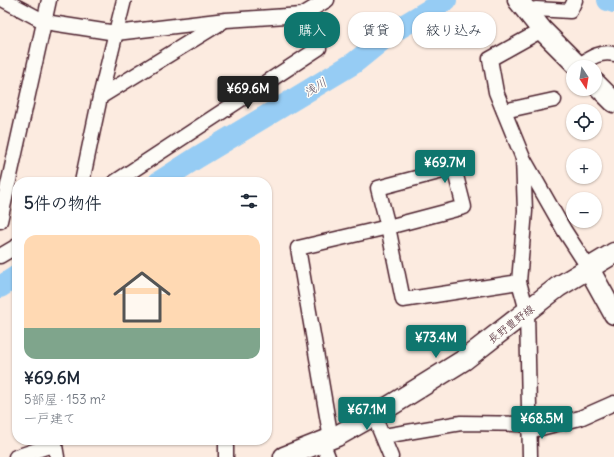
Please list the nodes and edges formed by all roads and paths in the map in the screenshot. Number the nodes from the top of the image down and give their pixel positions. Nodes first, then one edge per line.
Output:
1 (50, 0) edge
2 (124, 0) edge
3 (327, 0) edge
4 (4, 3) edge
5 (572, 6) edge
6 (307, 12) edge
7 (530, 15) edge
8 (284, 16) edge
9 (226, 20) junction
10 (45, 22) junction
11 (116, 33) junction
12 (319, 48) edge
13 (614, 54) edge
14 (572, 60) edge
15 (588, 60) edge
16 (602, 90) edge
17 (100, 97) junction
18 (554, 100) dead end
19 (614, 102) edge
20 (504, 111) junction
21 (523, 158) junction
22 (83, 177) edge
23 (123, 177) edge
24 (0, 221) edge
25 (388, 227) junction
26 (12, 249) edge
27 (614, 252) edge
28 (0, 256) edge
29 (588, 267) junction
30 (519, 282) junction
31 (527, 311) junction
32 (614, 314) edge
33 (614, 402) edge
34 (374, 416) junction
35 (529, 428) junction
36 (384, 436) junction
37 (226, 445) edge
38 (327, 446) edge
39 (56, 447) edge
40 (16, 457) edge
41 (226, 457) edge
42 (284, 457) edge
43 (391, 457) edge
44 (530, 457) edge

1 - 10 street
2 - 11 street
3 - 6 street
4 - 10 street
5 - 7 street
7 - 14 street
7 - 20 street
8 - 9 street
9 - 11 street
9 - 17 street
10 - 11 street
10 - 24 street
11 - 17 street
12 - 23 street
13 - 15 street
16 - 19 street
17 - 22 street
18 - 20 street
20 - 21 street
21 - 29 street
21 - 30 street
25 - 25 street
25 - 30 street
25 - 38 street
26 - 28 street
27 - 29 street, 長野豊野線
29 - 31 street, 長野豊野線
29 - 32 street
30 - 31 street
31 - 34 street, 長野豊野線
31 - 35 street
33 - 35 street
34 - 36 street
34 - 38 street, 長野豊野線
35 - 36 street
35 - 44 street
36 - 43 street
37 - 41 street
38 - 42 street, 長野豊野線
39 - 40 street

